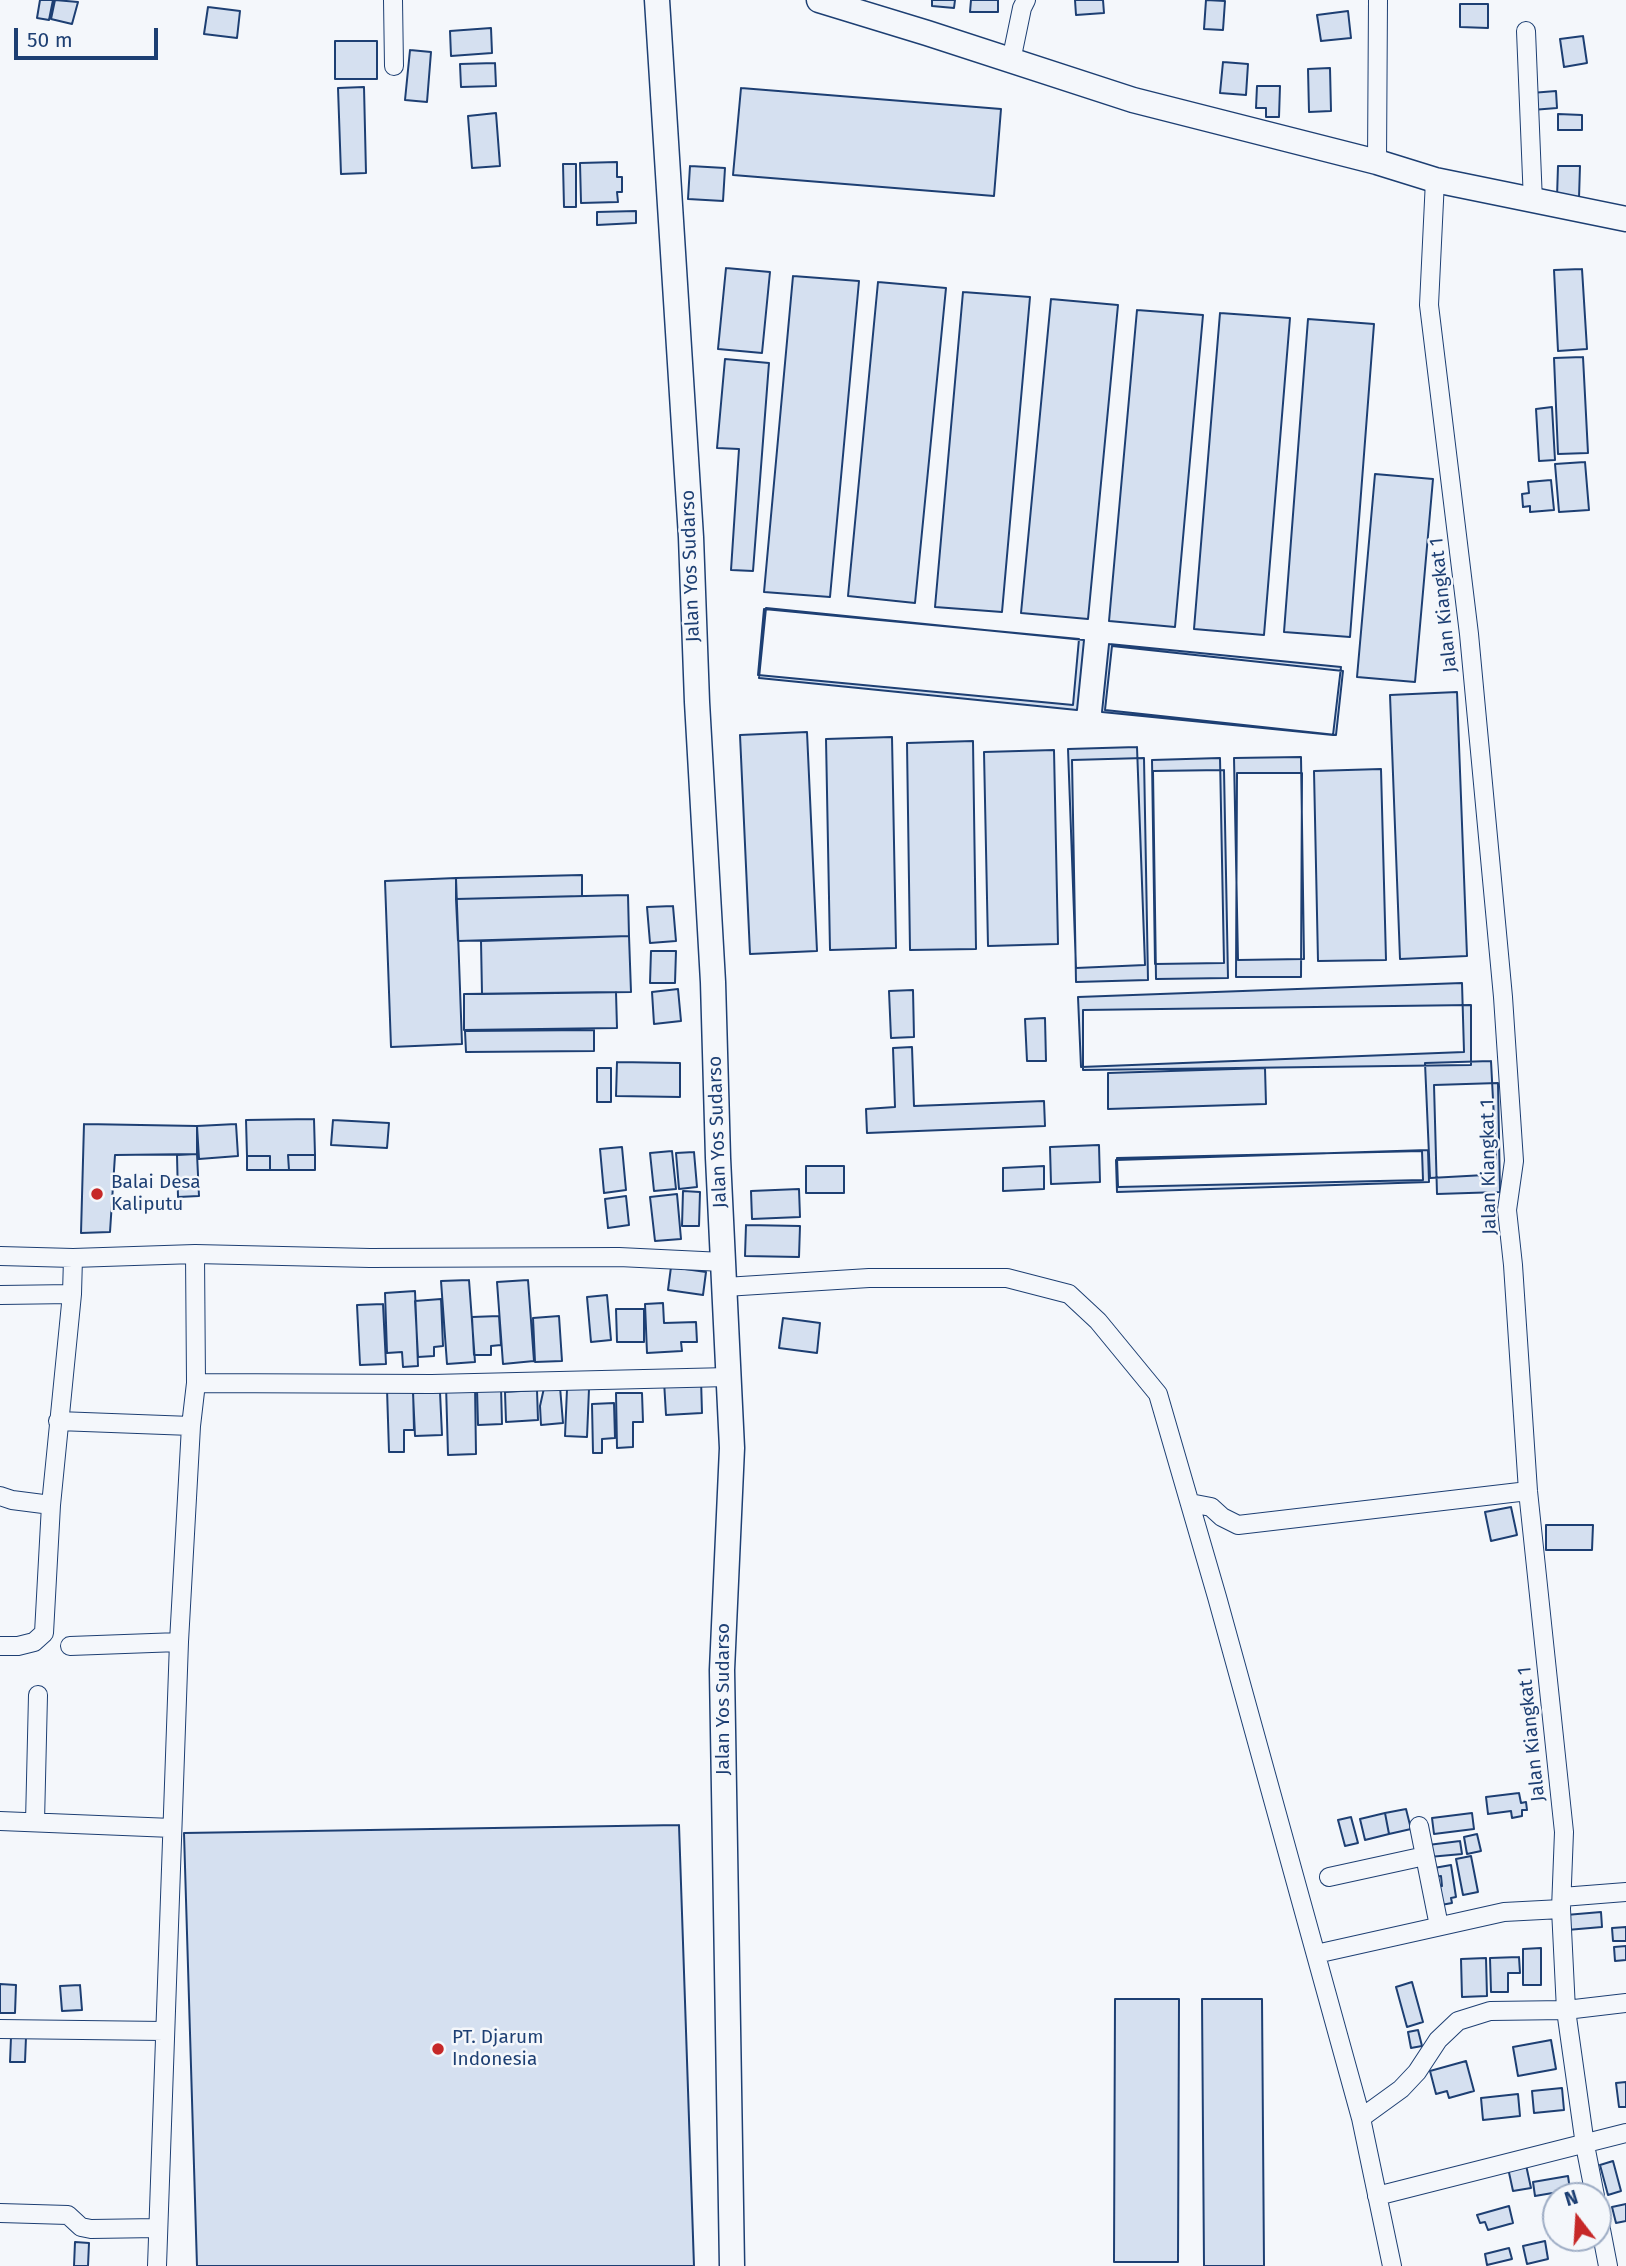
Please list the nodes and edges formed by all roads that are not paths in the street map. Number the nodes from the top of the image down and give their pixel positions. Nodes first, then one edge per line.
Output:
1 (657, 0) edge
2 (819, 0) edge
3 (1026, 0) edge
4 (1378, 0) edge
5 (394, 17) edge
6 (1525, 31) dead end
7 (1011, 61) junction
8 (394, 66) dead end
9 (1377, 162) junction
10 (1435, 180) junction
11 (1533, 202) junction
12 (1626, 219) edge
13 (195, 1254) junction
14 (0, 1256) edge
15 (73, 1258) junction
16 (723, 1262) junction
17 (725, 1287) junction
18 (72, 1294) junction
19 (0, 1296) edge
20 (729, 1377) junction
21 (197, 1383) junction
22 (58, 1421) junction
23 (191, 1426) junction
24 (1528, 1491) junction
25 (0, 1496) edge
26 (1190, 1503) junction
27 (51, 1505) junction
28 (179, 1642) junction
29 (0, 1646) edge
30 (70, 1646) dead end
31 (38, 1695) dead end
32 (0, 1821) edge
33 (36, 1822) junction
34 (1419, 1826) dead end
35 (172, 1828) junction
36 (1425, 1856) junction
37 (1329, 1877) dead end
38 (1626, 1892) edge
39 (1561, 1903) junction
40 (1439, 1926) junction
41 (1316, 1954) junction
42 (1626, 2003) edge
43 (1566, 2010) junction
44 (0, 2029) edge
45 (164, 2031) junction
46 (1361, 2118) junction
47 (1626, 2133) edge
48 (1585, 2145) junction
49 (1592, 2182) edge
50 (1377, 2196) junction
51 (0, 2213) edge
52 (158, 2228) junction
53 (157, 2266) edge
54 (732, 2266) edge
55 (1392, 2266) edge

1 - 16 street, Jalan Yos Sudarso
2 - 7 street
3 - 7 street
4 - 9 street
5 - 8 street
6 - 11 street
7 - 9 street
9 - 10 street
10 - 11 street
10 - 24 street, Jalan Kiangkat 1
11 - 12 street
13 - 15 street
13 - 16 street
13 - 21 street
14 - 15 street
15 - 18 street
16 - 17 street, Jalan Yos Sudarso
17 - 20 street, Jalan Yos Sudarso
17 - 26 street
18 - 19 street
18 - 22 street
20 - 21 street
20 - 54 street, Jalan Yos Sudarso
21 - 23 street
22 - 23 street
22 - 27 street
23 - 28 street
24 - 26 street
24 - 39 street, Jalan Kiangkat 1
25 - 27 street
26 - 41 street
27 - 29 street
28 - 30 street
28 - 35 street
31 - 33 street
32 - 33 street
33 - 35 street
34 - 36 street
35 - 45 street
36 - 37 street
36 - 40 street
38 - 39 street
39 - 40 street
39 - 43 street, Jalan Kiangkat 1
40 - 41 street
41 - 46 street
42 - 43 street
43 - 46 street
43 - 48 street, Jalan Kiangkat 1
44 - 45 street
45 - 52 street
46 - 50 street
47 - 48 street
48 - 49 street, Jalan Kiangkat 1
48 - 50 street
50 - 55 street
51 - 52 street
52 - 53 street

